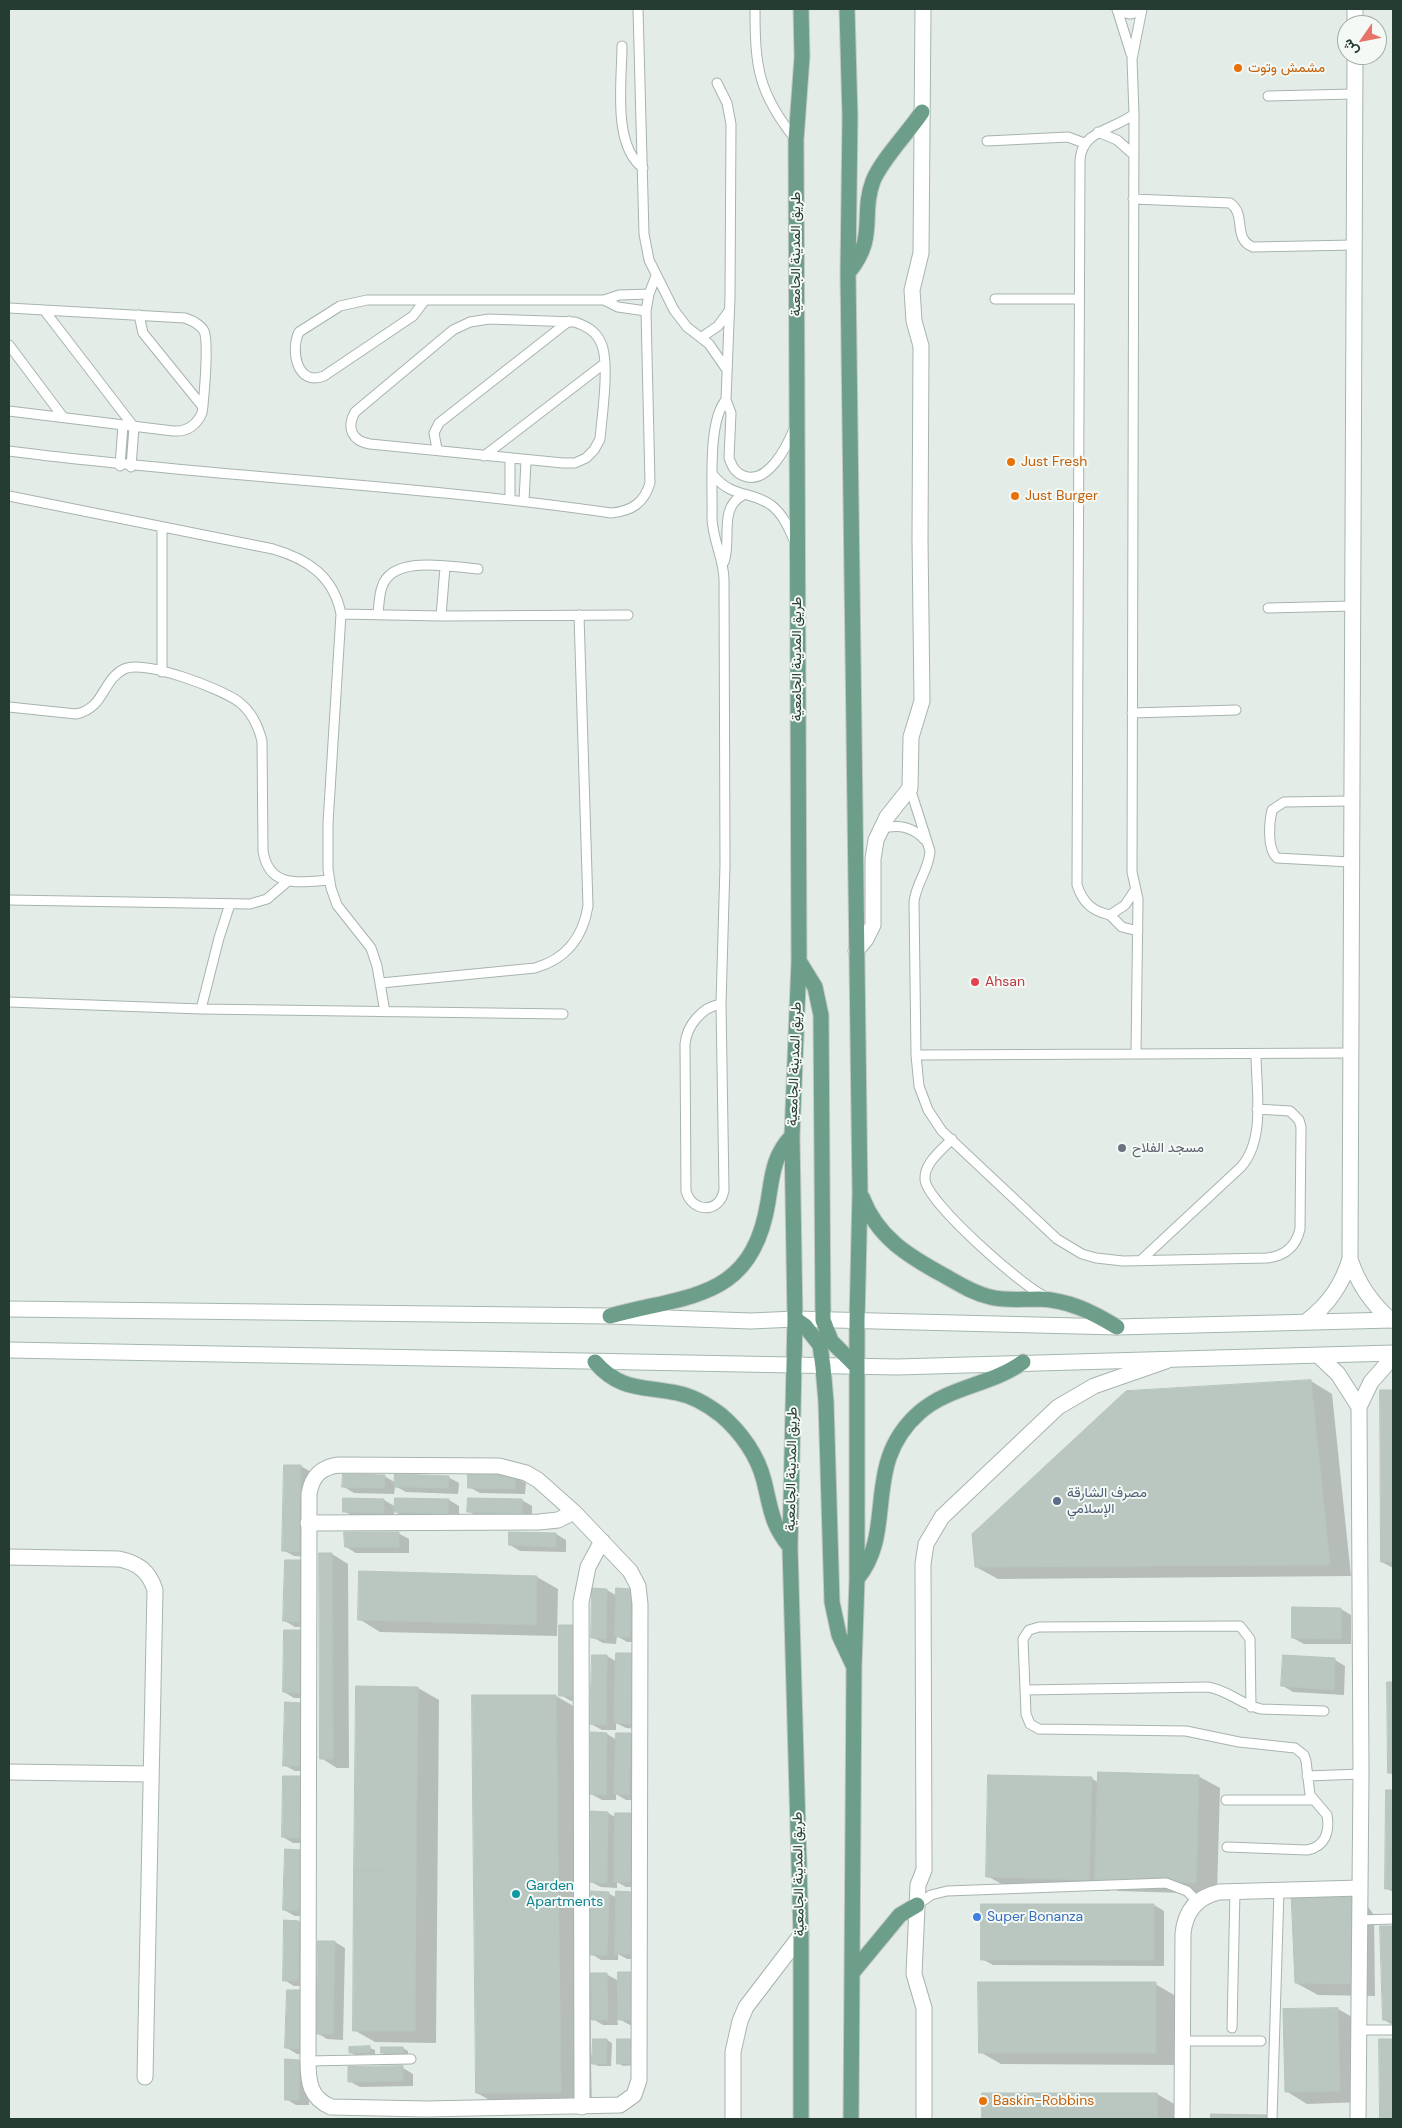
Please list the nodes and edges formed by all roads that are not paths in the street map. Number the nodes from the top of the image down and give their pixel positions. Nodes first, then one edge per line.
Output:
1 (638, 9) edge
2 (755, 9) edge
3 (801, 9) edge
4 (847, 9) edge
5 (1119, 9) edge
6 (1138, 9) edge
7 (1142, 9) edge
8 (926, 11) edge
9 (622, 46) dead end
10 (1132, 59) junction
11 (1354, 65) edge
12 (717, 83) dead end
13 (1354, 94) junction
14 (1268, 96) dead end
15 (922, 112) junction
16 (1134, 114) junction
17 (1097, 132) junction
18 (796, 140) junction
19 (988, 141) dead end
20 (1084, 143) junction
21 (1133, 154) junction
22 (642, 168) junction
23 (1133, 199) junction
24 (1354, 245) junction
25 (848, 273) junction
26 (656, 276) junction
27 (649, 294) junction
28 (995, 299) dead end
29 (1079, 299) junction
30 (425, 300) junction
31 (604, 300) junction
32 (9, 308) edge
33 (44, 310) junction
34 (729, 310) junction
35 (646, 311) junction
36 (139, 315) junction
37 (568, 321) junction
38 (702, 336) junction
39 (9, 344) edge
40 (605, 364) junction
41 (727, 370) junction
42 (726, 400) junction
43 (203, 407) junction
44 (9, 411) edge
45 (63, 417) junction
46 (796, 424) junction
47 (123, 425) junction
48 (134, 426) junction
49 (437, 449) junction
50 (9, 452) edge
51 (484, 456) junction
52 (510, 459) junction
53 (526, 461) junction
54 (120, 466) junction
55 (131, 467) junction
56 (713, 475) junction
57 (743, 495) junction
58 (9, 496) edge
59 (510, 499) junction
60 (524, 501) junction
61 (162, 527) junction
62 (797, 546) junction
63 (724, 562) junction
64 (445, 567) junction
65 (478, 569) dead end
66 (1352, 606) junction
67 (1268, 608) dead end
68 (341, 614) junction
69 (378, 614) junction
70 (628, 615) dead end
71 (441, 616) junction
72 (579, 616) junction
73 (162, 672) junction
74 (9, 707) edge
75 (1236, 710) dead end
76 (1132, 713) junction
77 (910, 788) junction
78 (1351, 801) junction
79 (880, 829) junction
80 (926, 841) junction
81 (1350, 862) junction
82 (330, 880) junction
83 (288, 881) junction
84 (1135, 890) junction
85 (9, 900) edge
86 (230, 904) junction
87 (1110, 915) junction
88 (1138, 931) junction
89 (856, 951) junction
90 (799, 961) junction
91 (381, 984) junction
92 (9, 1002) edge
93 (721, 1004) junction
94 (202, 1009) junction
95 (385, 1012) junction
96 (563, 1014) dead end
97 (1350, 1053) junction
98 (1136, 1054) junction
99 (1256, 1054) junction
100 (916, 1056) junction
101 (1257, 1109) junction
102 (792, 1136) junction
103 (952, 1139) junction
104 (860, 1193) junction
105 (1350, 1259) junction
106 (1140, 1261) junction
107 (1054, 1300) junction
108 (9, 1309) edge
109 (610, 1316) junction
110 (795, 1319) junction
111 (823, 1320) junction
112 (1392, 1320) edge
113 (856, 1321) junction
114 (1307, 1321) junction
115 (1117, 1327) junction
116 (9, 1350) edge
117 (1393, 1352) edge
118 (1319, 1356) junction
119 (1393, 1357) edge
120 (1171, 1359) junction
121 (595, 1362) junction
122 (1023, 1362) junction
123 (794, 1366) junction
124 (823, 1367) junction
125 (857, 1367) junction
126 (1359, 1407) junction
127 (574, 1512) junction
128 (308, 1523) junction
129 (602, 1541) junction
130 (790, 1547) junction
131 (9, 1557) edge
132 (857, 1579) junction
133 (854, 1667) junction
134 (1025, 1690) junction
135 (1251, 1707) junction
136 (1324, 1711) dead end
137 (9, 1772) edge
138 (150, 1774) junction
139 (1361, 1774) junction
140 (1307, 1776) junction
141 (1226, 1800) dead end
142 (1313, 1800) junction
143 (1227, 1847) dead end
144 (1360, 1888) junction
145 (1279, 1890) junction
146 (1235, 1891) junction
147 (1197, 1901) junction
148 (917, 1905) junction
149 (1393, 1919) edge
150 (1360, 1920) junction
151 (801, 1935) junction
152 (852, 1973) junction
153 (1232, 2028) dead end
154 (1359, 2030) junction
155 (1393, 2030) edge
156 (1182, 2041) junction
157 (1261, 2041) dead end
158 (411, 2059) dead end
159 (308, 2062) junction
160 (145, 2078) dead end
161 (582, 2107) junction
162 (426, 2114) edge
163 (467, 2114) edge
164 (733, 2119) edge
165 (801, 2119) edge
166 (851, 2119) edge
167 (924, 2119) edge
168 (1182, 2119) edge
169 (1272, 2119) edge
170 (1358, 2119) edge

1 - 22 lane
2 - 18 lane
3 - 18 main road, طريق المدينة الجامعية
4 - 25 main road
5 - 6 street
5 - 10 lane
7 - 10 lane
8 - 15 street
9 - 22 lane
10 - 16 lane
11 - 13 street
12 - 34 lane
13 - 14 lane
13 - 24 street
15 - 25 main road
15 - 77 street
16 - 17 lane
16 - 21 lane
17 - 20 lane
17 - 21 lane
18 - 46 main road, طريق المدينة الجامعية
19 - 20 lane
20 - 29 lane
21 - 23 lane
22 - 26 lane
23 - 24 lane
23 - 76 lane
24 - 66 street
25 - 89 main road
26 - 27 lane
26 - 38 lane
27 - 31 lane
27 - 35 lane
28 - 29 lane
29 - 87 lane
30 - 30 lane
30 - 31 lane
31 - 35 lane
32 - 33 lane
33 - 36 lane
33 - 48 lane
34 - 38 lane
34 - 41 lane
35 - 60 lane
36 - 43 lane
36 - 43 lane
37 - 40 lane
37 - 49 lane
37 - 49 lane
38 - 41 lane
39 - 45 lane
40 - 51 lane
40 - 53 lane
41 - 42 lane
42 - 46 lane
42 - 56 lane
43 - 48 lane
44 - 45 lane
45 - 47 lane
46 - 62 main road, طريق المدينة الجامعية
47 - 48 lane
47 - 54 lane
48 - 55 lane
49 - 51 lane
50 - 54 lane
51 - 52 lane
52 - 53 lane
52 - 59 lane
53 - 60 lane
54 - 55 lane
55 - 59 lane
56 - 57 lane
56 - 63 lane
57 - 62 lane
57 - 63 lane
58 - 61 lane
59 - 60 lane
61 - 68 lane
61 - 73 lane
62 - 90 main road, طريق المدينة الجامعية
63 - 93 lane
64 - 65 lane
64 - 69 lane
64 - 71 lane
66 - 67 lane
66 - 78 street
68 - 69 lane
68 - 82 lane
69 - 71 lane
70 - 72 lane
71 - 72 lane
72 - 91 lane
73 - 74 lane
73 - 83 lane
75 - 76 lane
76 - 84 lane
77 - 79 street
77 - 80 lane
78 - 81 street
78 - 81 lane
79 - 80 lane
79 - 89 street
80 - 100 lane
81 - 97 street
82 - 83 lane
82 - 91 lane
83 - 86 lane
84 - 87 lane
84 - 88 lane
85 - 86 lane
86 - 94 lane
87 - 88 lane
88 - 98 lane
89 - 104 main road
90 - 102 main road, طريق المدينة الجامعية
90 - 111 main road
91 - 95 lane
92 - 94 lane
93 - 93 lane
94 - 95 lane
95 - 96 lane
97 - 99 lane
97 - 105 street
98 - 99 lane
98 - 100 lane
99 - 101 lane
100 - 103 lane
101 - 106 lane
101 - 106 lane
102 - 109 main road
102 - 110 main road, طريق المدينة الجامعية
103 - 106 lane
103 - 107 lane
104 - 107 main road
104 - 113 main road
105 - 112 street
105 - 114 street
107 - 115 main road
108 - 109 street
109 - 110 street
110 - 111 street
110 - 123 main road, طريق المدينة الجامعية
110 - 124 main road
111 - 113 street
111 - 125 main road
112 - 114 street
113 - 115 street
113 - 125 main road
114 - 115 street
116 - 121 street
117 - 118 street
118 - 120 street
118 - 126 street
119 - 126 street
120 - 122 street
120 - 148 street
121 - 123 street
121 - 130 main road
122 - 125 street
122 - 132 main road
123 - 124 street
123 - 130 main road, طريق المدينة الجامعية
124 - 125 street
124 - 133 main road
125 - 132 main road
126 - 139 street
127 - 128 street
127 - 128 street
127 - 129 street
128 - 159 street
129 - 161 street
129 - 161 street
130 - 151 main road, طريق المدينة الجامعية
131 - 138 street
132 - 133 main road
133 - 152 main road
134 - 135 lane
134 - 135 lane
134 - 140 lane
135 - 136 lane
137 - 138 street
138 - 160 street
139 - 140 lane
139 - 144 street
140 - 142 lane
141 - 142 lane
142 - 143 lane
144 - 145 street
144 - 150 street
145 - 146 street
145 - 169 lane
146 - 147 street
146 - 153 lane
147 - 148 lane
147 - 156 street
148 - 152 main road
148 - 167 street
149 - 150 lane
150 - 154 street
151 - 164 street
151 - 165 main road, طريق المدينة الجامعية
152 - 166 main road
154 - 155 lane
154 - 170 street
156 - 157 lane
156 - 168 street
158 - 159 lane
159 - 162 street
161 - 163 street
162 - 163 street

